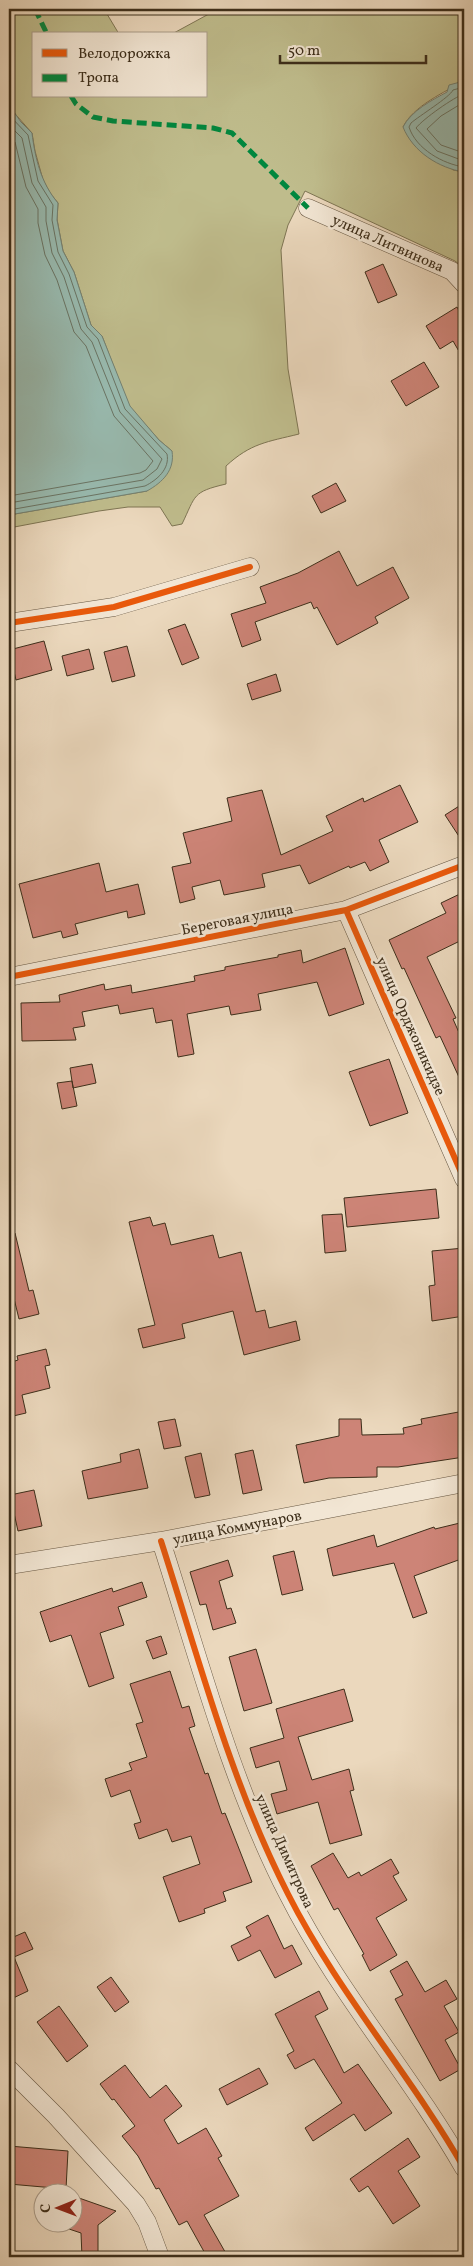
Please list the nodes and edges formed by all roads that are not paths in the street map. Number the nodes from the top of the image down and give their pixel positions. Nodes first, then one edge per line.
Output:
1 (308, 208) dead end
2 (464, 284) edge
3 (250, 567) dead end
4 (9, 623) edge
5 (464, 865) edge
6 (346, 910) junction
7 (9, 977) edge
8 (464, 1179) edge
9 (464, 1483) edge
10 (161, 1541) junction
11 (9, 1565) edge
12 (9, 2069) edge
13 (464, 2168) edge
14 (160, 2257) edge

1 - 2 street, улица Литвинова
3 - 4 street
5 - 6 street, Береговая улица
6 - 7 street, Береговая улица
6 - 8 street, улица Орджоникидзе
9 - 10 street, улица Коммунаров
10 - 11 street, улица Коммунаров
10 - 13 street, улица Димитрова
12 - 14 street

